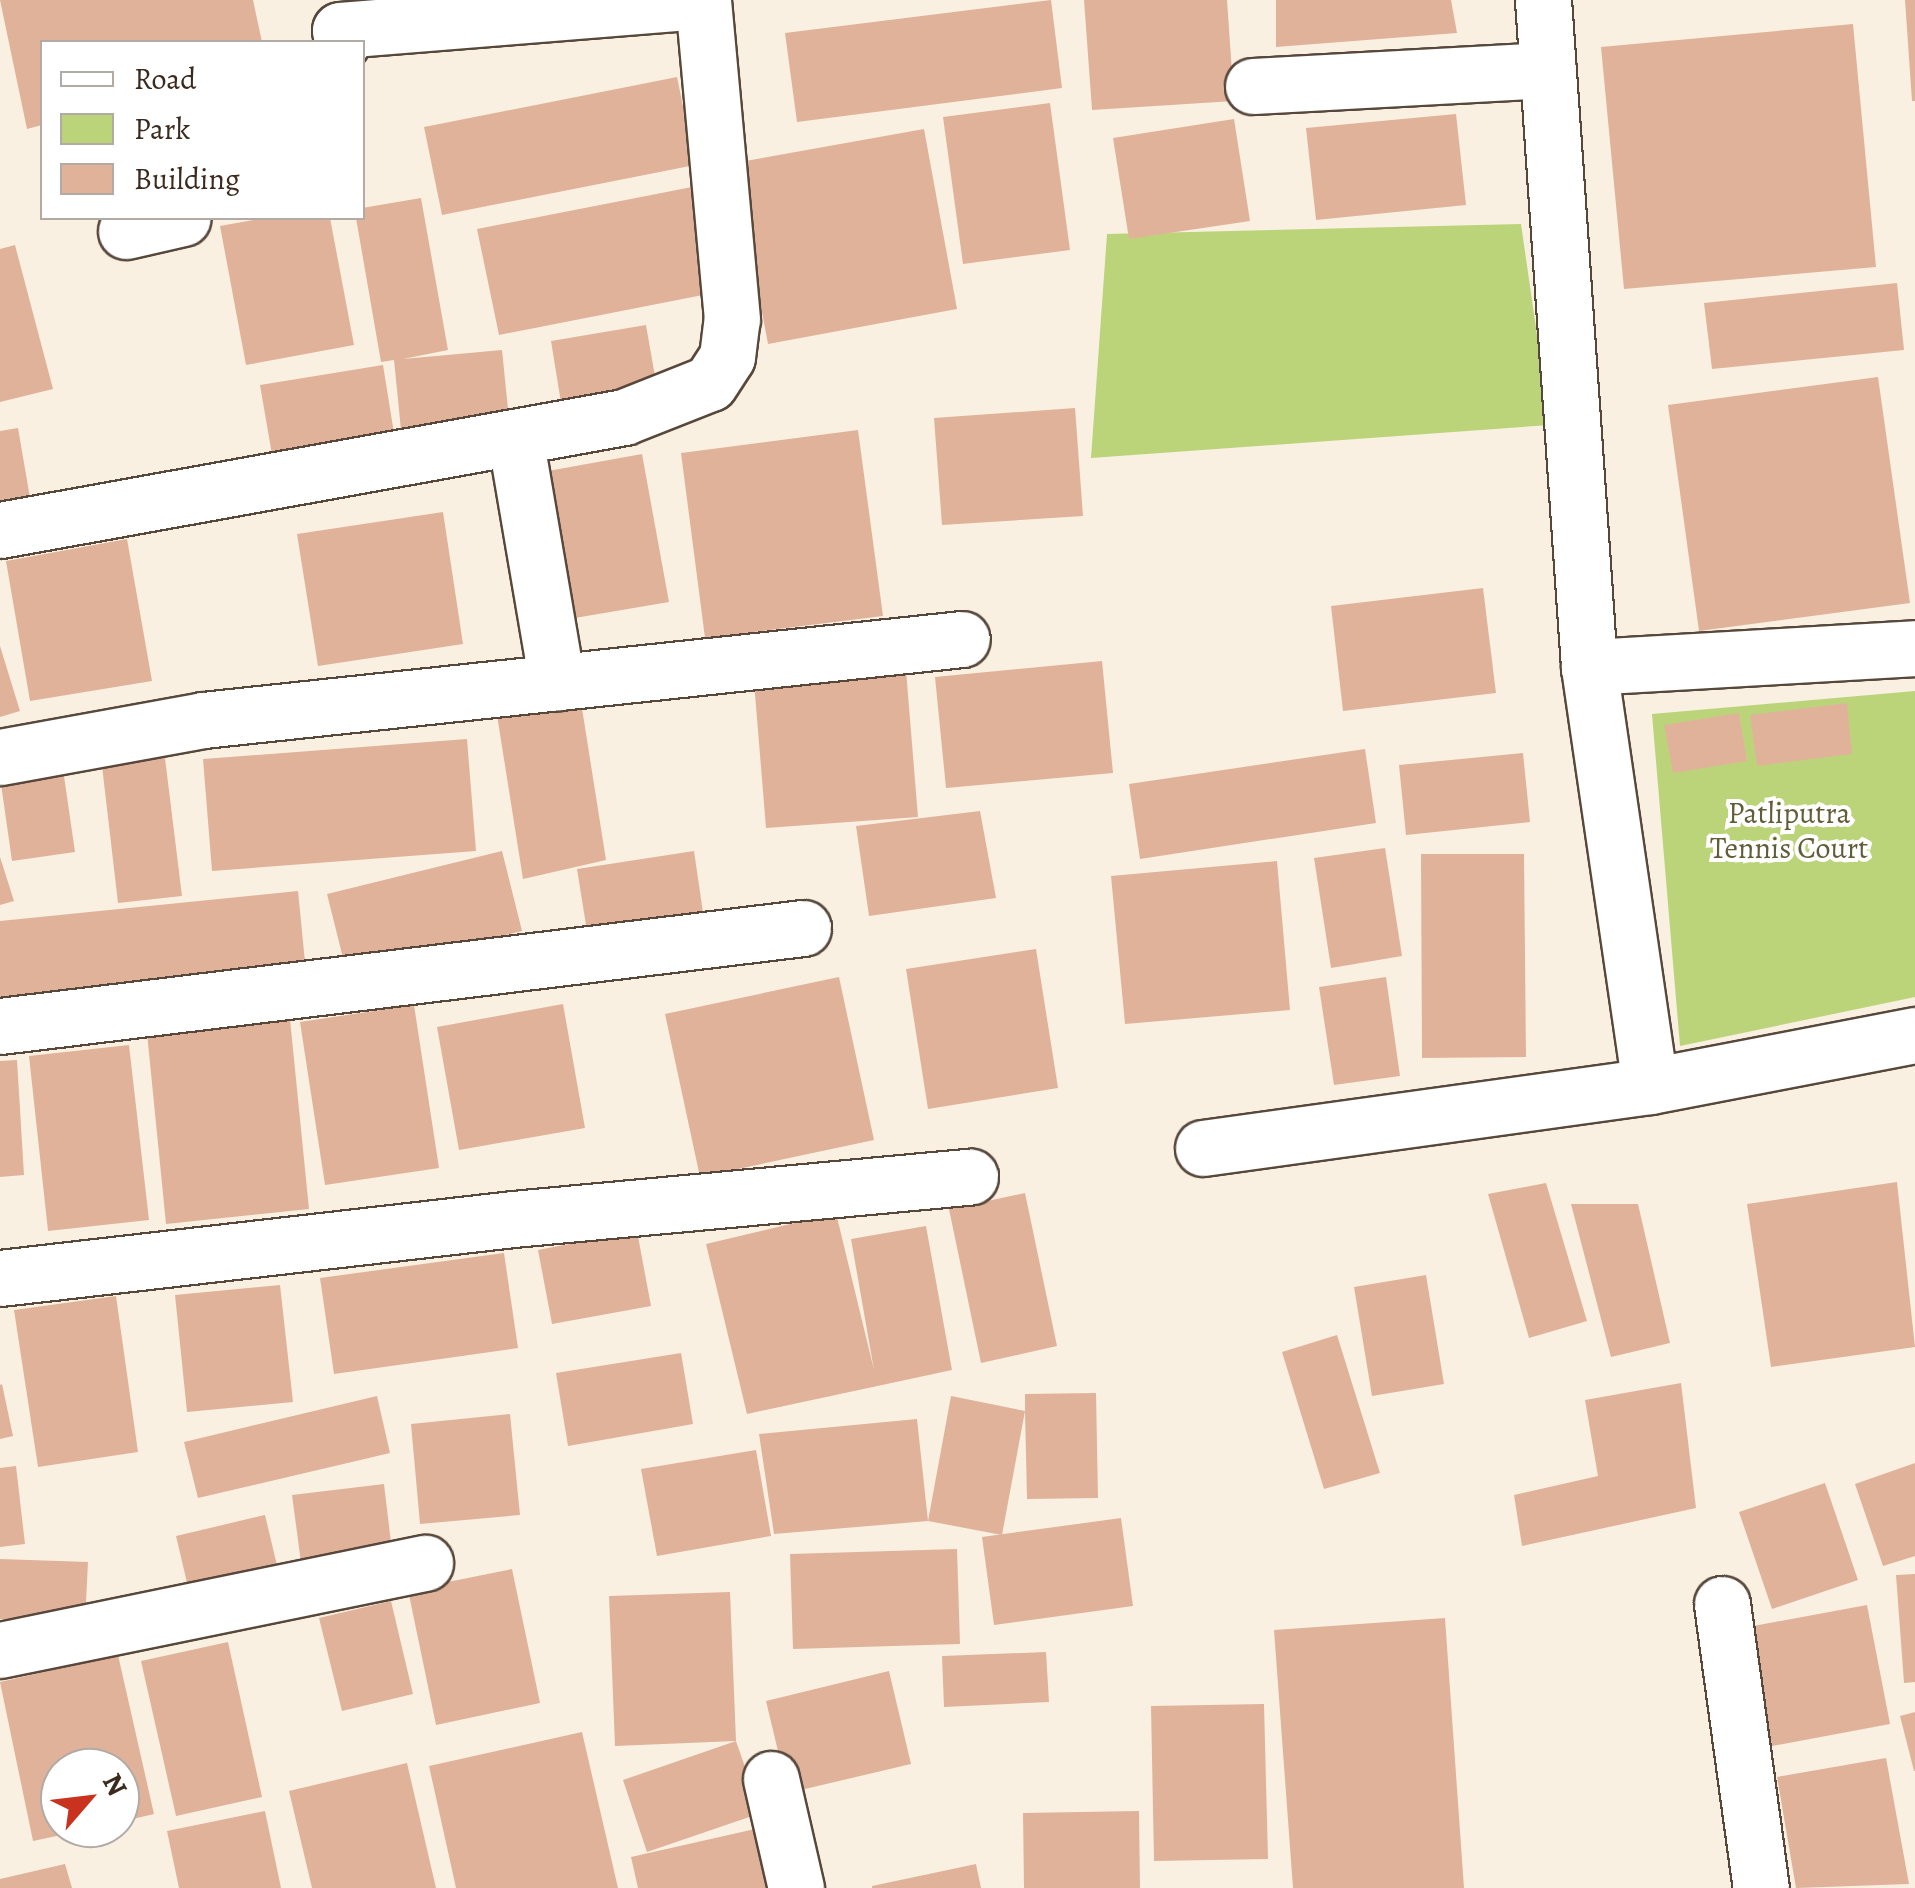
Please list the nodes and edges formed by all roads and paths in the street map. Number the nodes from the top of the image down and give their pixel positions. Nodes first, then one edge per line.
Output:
1 (1543, 0) edge
2 (703, 1) edge
3 (342, 40) edge
4 (1548, 70) junction
5 (1253, 86) dead end
6 (176, 220) edge
7 (126, 232) dead end
8 (515, 437) junction
9 (0, 530) edge
10 (962, 639) dead end
11 (1915, 648) edge
12 (1589, 667) junction
13 (557, 682) junction
14 (0, 758) edge
15 (803, 928) dead end
16 (0, 1026) edge
17 (1915, 1035) edge
18 (1650, 1086) junction
19 (1203, 1148) dead end
20 (970, 1178) dead end
21 (0, 1278) edge
22 (425, 1563) dead end
23 (1722, 1604) dead end
24 (0, 1650) edge
25 (771, 1779) dead end
26 (796, 1888) edge
27 (1760, 1888) edge

1 - 4 street
2 - 3 street
2 - 8 street
4 - 5 street
4 - 12 street
6 - 7 street
8 - 9 street
8 - 13 street
10 - 13 street
11 - 12 street
12 - 18 street
13 - 14 street
15 - 16 street
17 - 18 street
18 - 19 street
20 - 21 street
22 - 24 street
23 - 27 street
25 - 26 street

